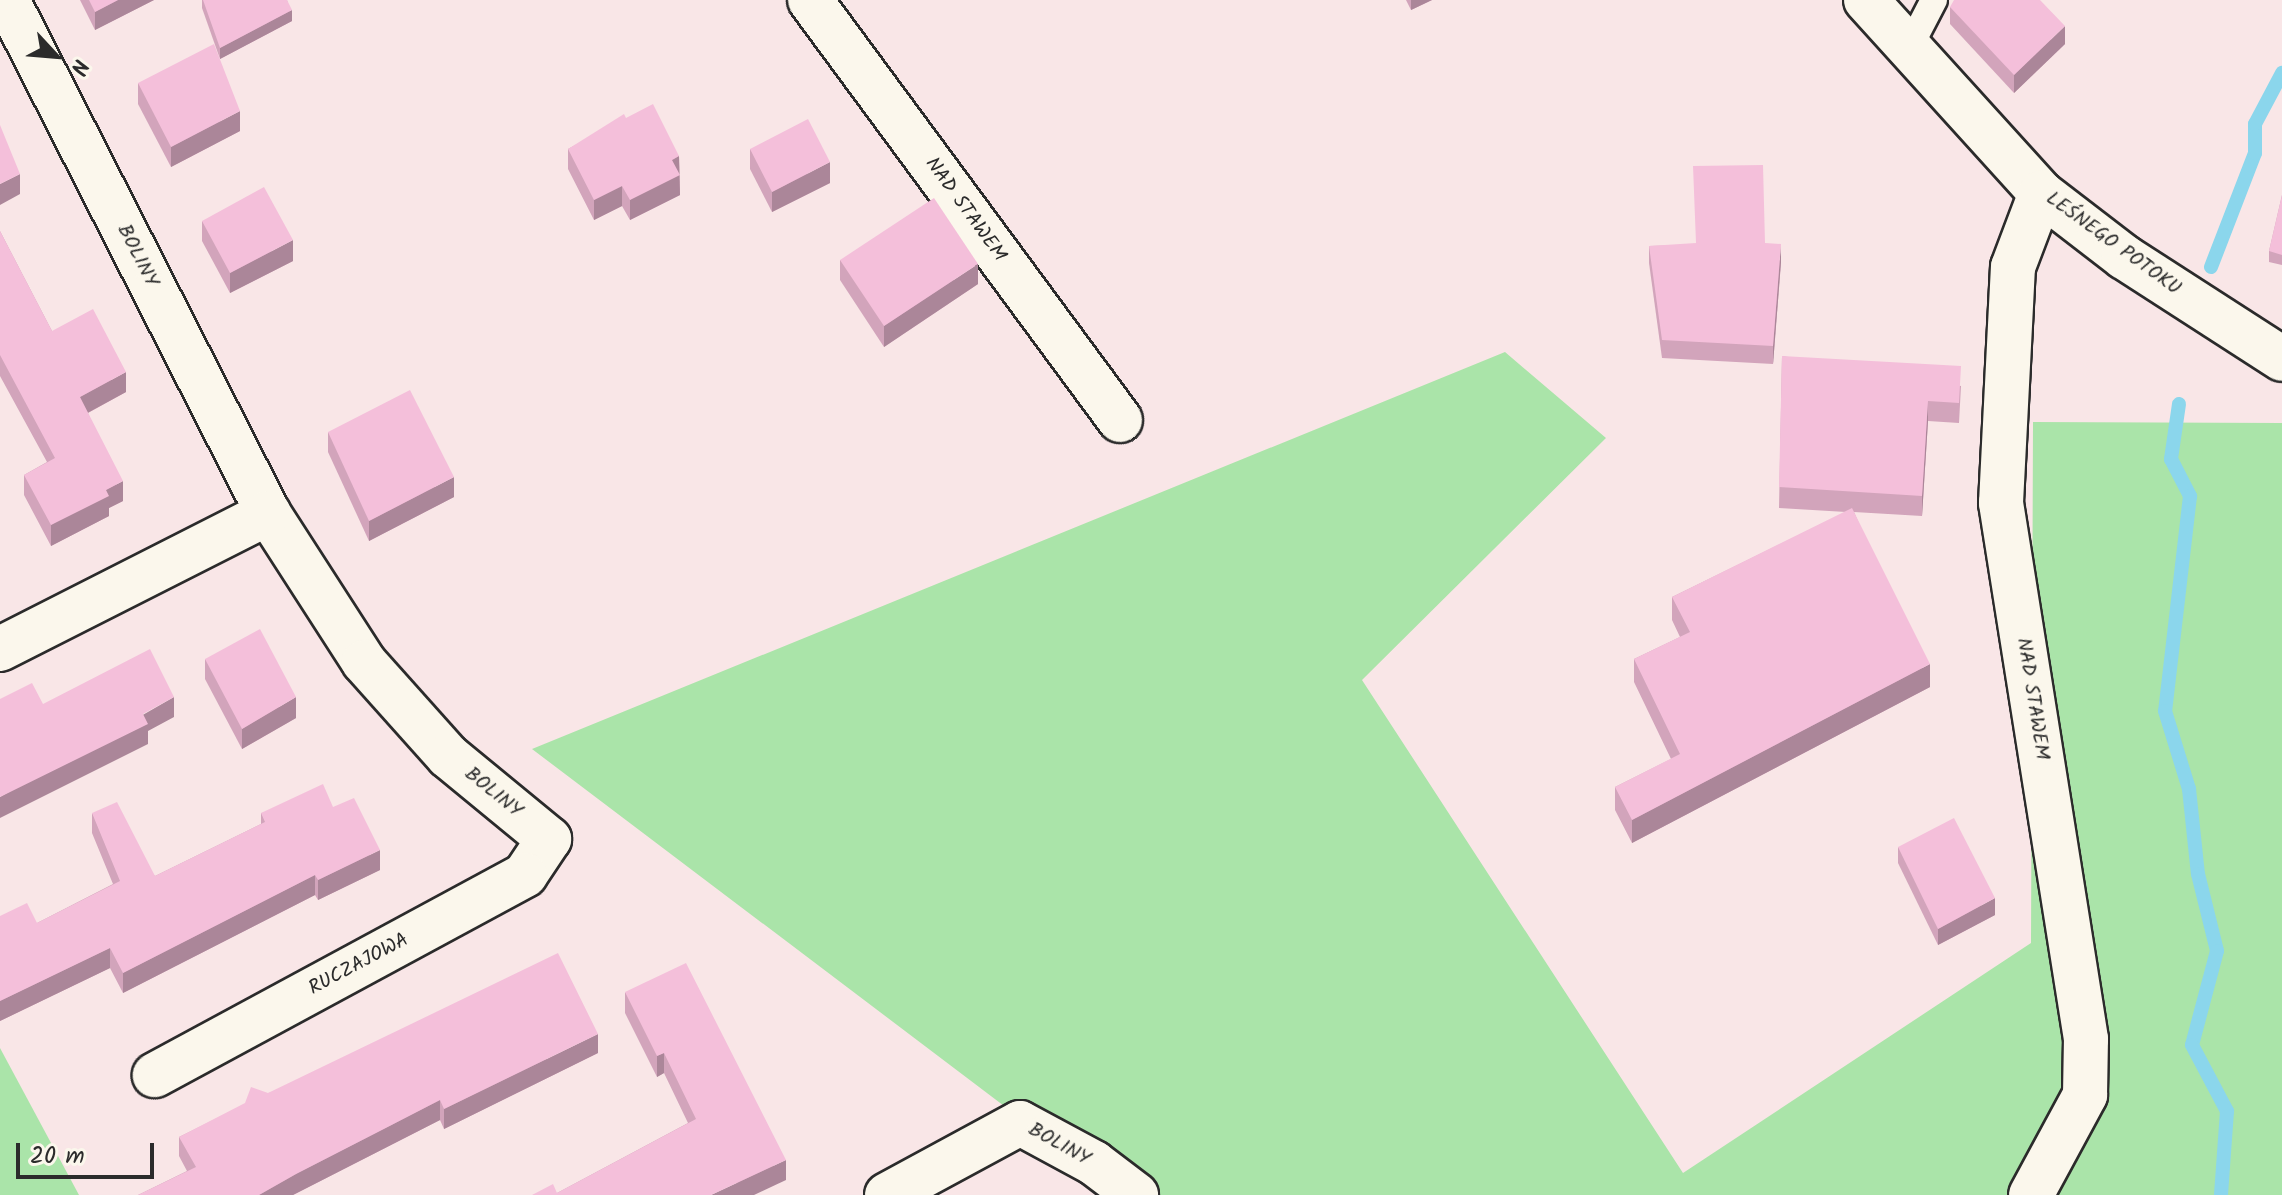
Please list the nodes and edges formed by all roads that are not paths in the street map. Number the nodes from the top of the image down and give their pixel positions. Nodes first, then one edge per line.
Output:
1 (7, 0) edge
2 (810, 0) edge
3 (1866, 0) edge
4 (1934, 0) edge
5 (1909, 48) junction
6 (2041, 193) junction
7 (2282, 359) edge
8 (1120, 420) dead end
9 (268, 513) junction
10 (0, 649) edge
11 (549, 839) joint
12 (155, 1075) dead end
13 (887, 1195) edge
14 (1136, 1195) edge
15 (2031, 1195) edge

1 - 9 street, BOLINY
2 - 8 street, NAD STAWEM
3 - 5 street, LEŚNEGO POTOKU
4 - 5 lane
5 - 6 street, LEŚNEGO POTOKU
6 - 7 street, LEŚNEGO POTOKU
6 - 15 street, NAD STAWEM
9 - 10 street
9 - 11 street, BOLINY
11 - 12 street, RUCZAJOWA
13 - 14 street, BOLINY

